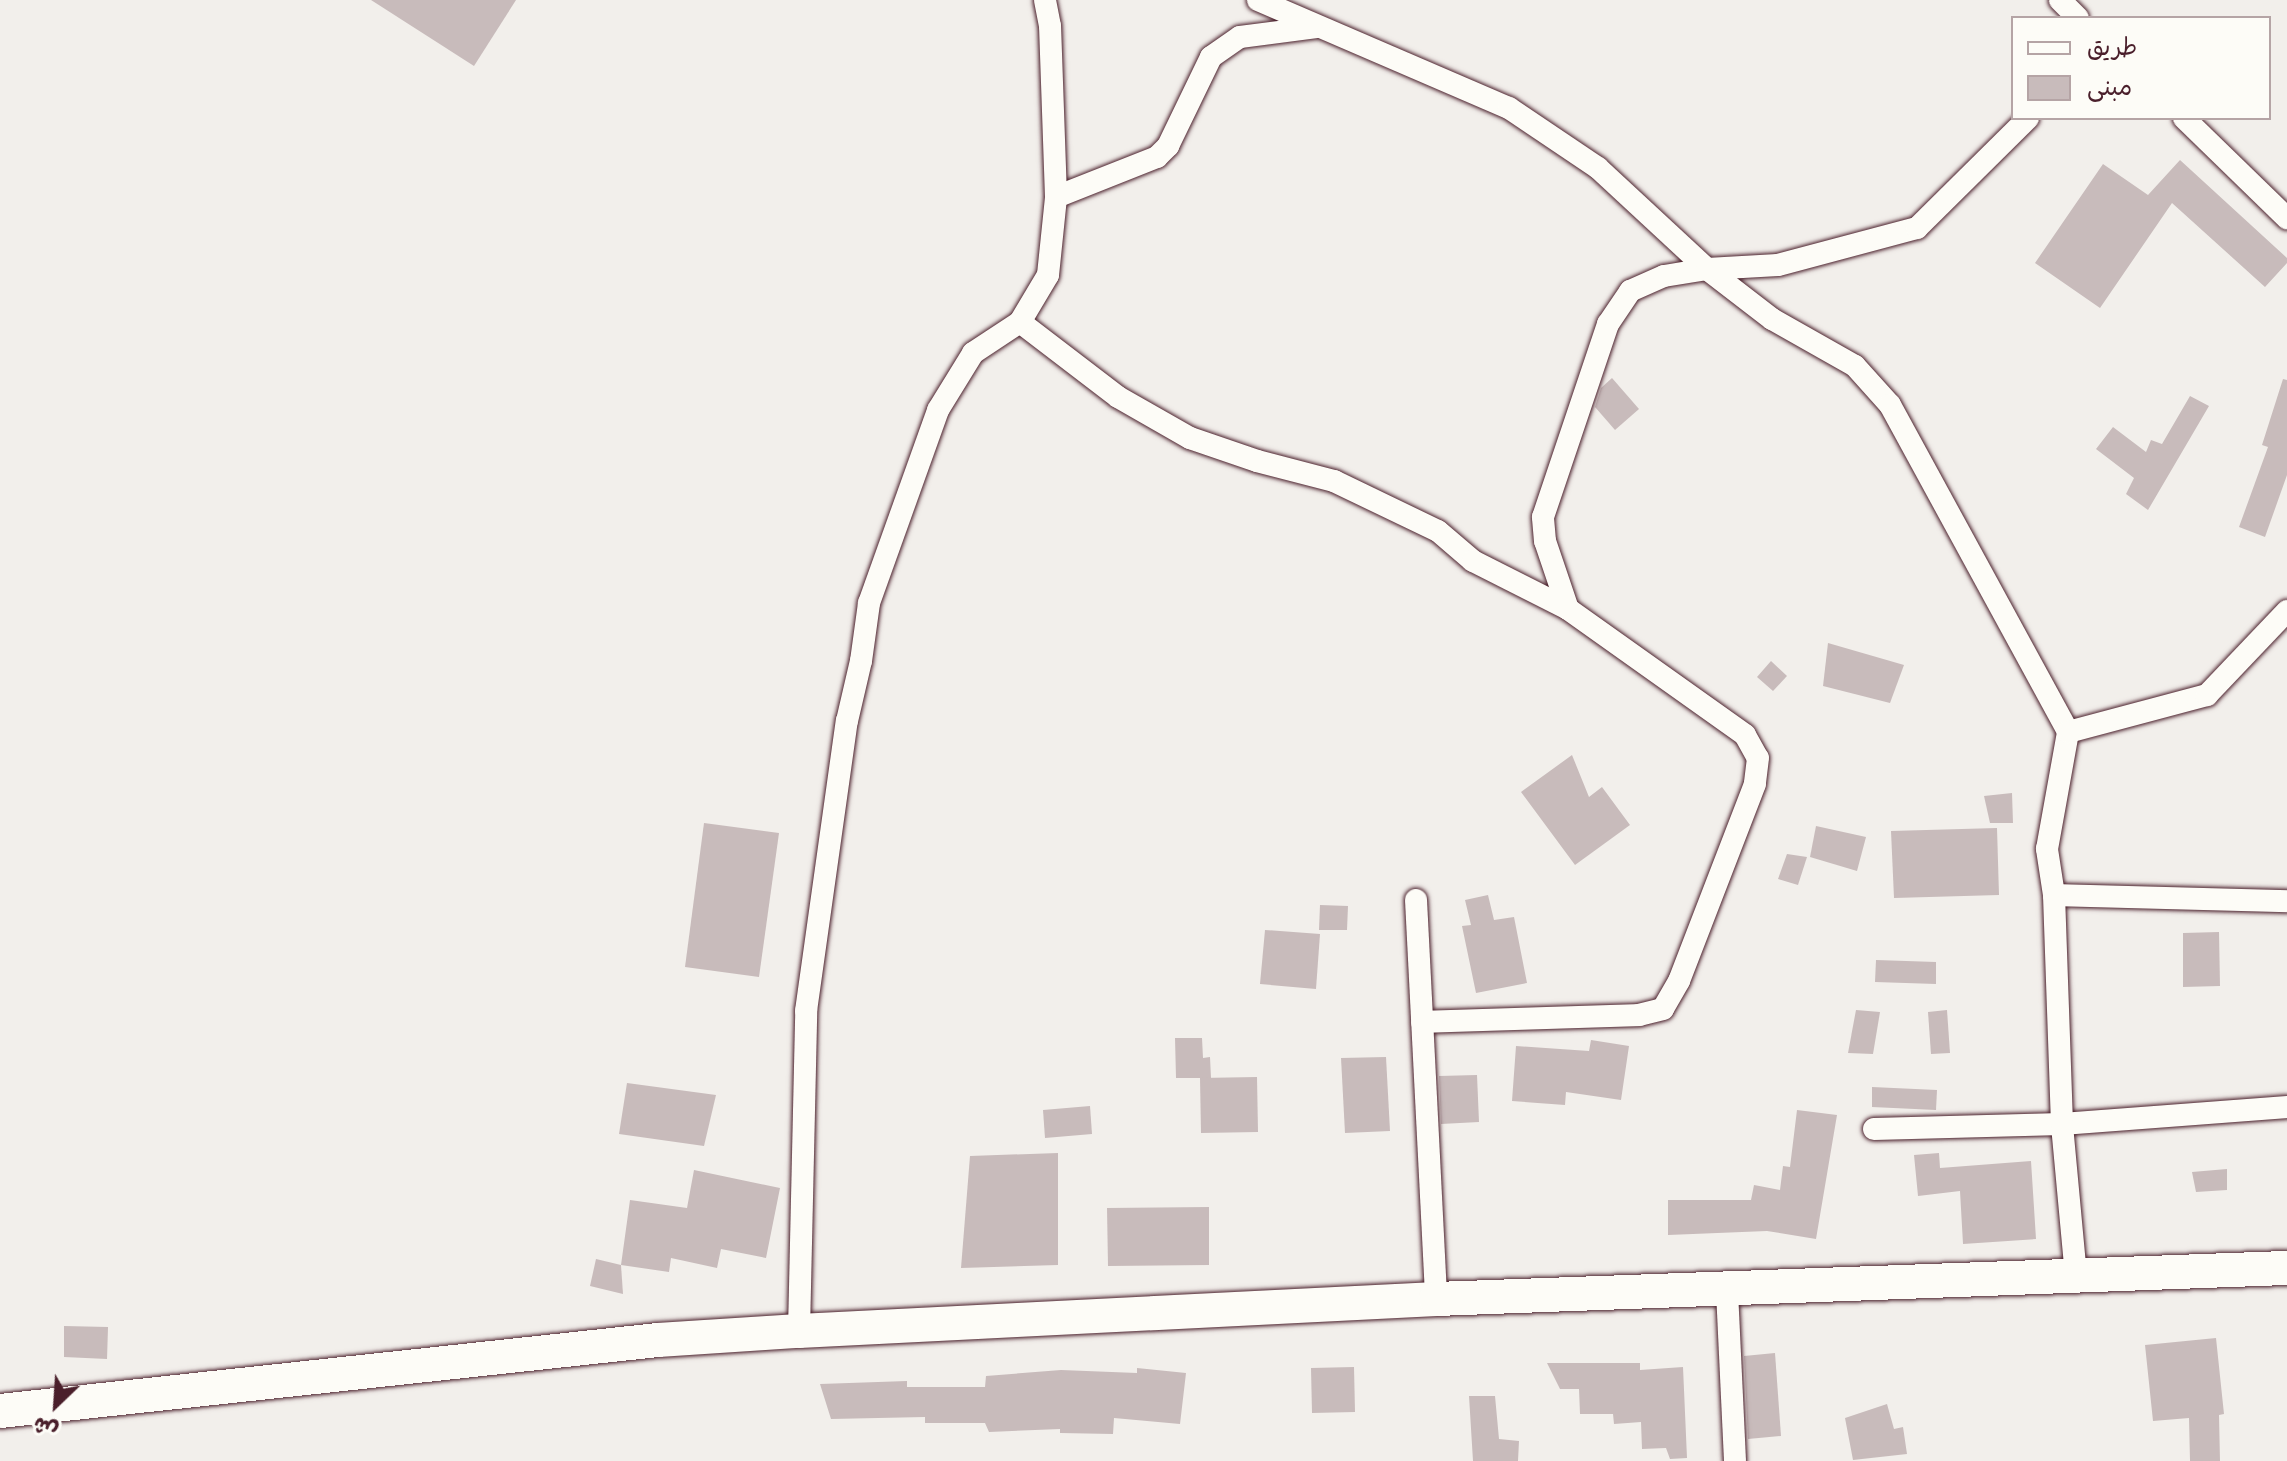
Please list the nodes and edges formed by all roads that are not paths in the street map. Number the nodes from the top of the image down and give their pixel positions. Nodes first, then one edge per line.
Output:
1 (1045, 0) edge
2 (1258, 0) edge
3 (2060, 0) edge
4 (2076, 16) edge
5 (1320, 27) junction
6 (2026, 120) edge
7 (2186, 120) edge
8 (1056, 197) junction
9 (2287, 218) edge
10 (1707, 269) junction
11 (1020, 322) junction
12 (1568, 609) junction
13 (2287, 611) edge
14 (2068, 732) junction
15 (2054, 895) junction
16 (1416, 900) dead end
17 (2287, 901) edge
18 (1422, 1022) junction
19 (2287, 1107) edge
20 (2062, 1124) junction
21 (1874, 1129) dead end
22 (2287, 1268) edge
23 (2076, 1276) junction
24 (1727, 1291) junction
25 (1436, 1299) junction
26 (799, 1331) junction
27 (0, 1411) edge
28 (1735, 1461) edge

1 - 8 street
2 - 5 street
3 - 4 street
5 - 8 street
5 - 10 street
6 - 10 street
7 - 9 street
8 - 11 street
10 - 12 street
10 - 14 street
11 - 12 street
11 - 26 street
12 - 18 street
13 - 14 street
14 - 15 street
15 - 17 street
15 - 20 street
16 - 18 street
18 - 25 street
19 - 20 street
20 - 21 street
20 - 23 street
22 - 23 main road
23 - 24 main road
24 - 25 main road
24 - 28 street
25 - 26 main road
26 - 27 main road

